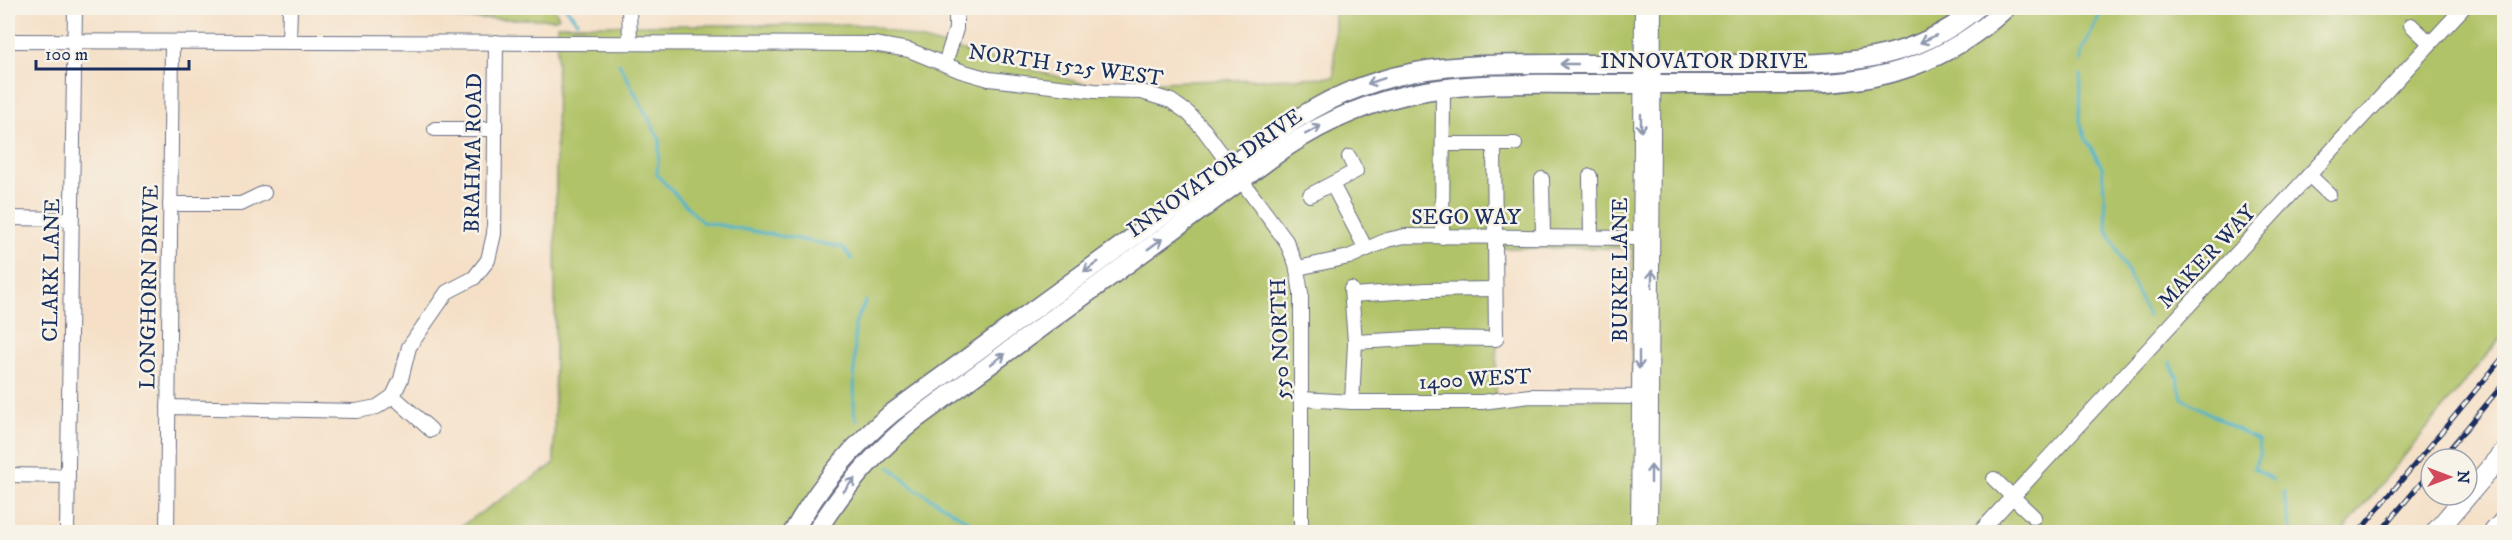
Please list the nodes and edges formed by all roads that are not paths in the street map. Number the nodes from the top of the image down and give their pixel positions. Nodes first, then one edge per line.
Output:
1 (75, 8) edge
2 (290, 8) edge
3 (629, 8) edge
4 (956, 8) edge
5 (1642, 8) edge
6 (1654, 8) edge
7 (1977, 8) edge
8 (2006, 8) edge
9 (2463, 8) edge
10 (2411, 25) dead end
11 (8, 41) edge
12 (74, 41) junction
13 (172, 42) junction
14 (289, 42) junction
15 (496, 42) junction
16 (630, 42) junction
17 (2430, 43) junction
18 (945, 64) junction
19 (1648, 64) junction
20 (1647, 84) junction
21 (1443, 87) junction
22 (435, 129) dead end
23 (494, 129) junction
24 (1443, 144) junction
25 (1494, 144) junction
26 (1515, 144) dead end
27 (1349, 157) dead end
28 (1237, 172) junction
29 (2309, 175) junction
30 (1590, 176) dead end
31 (1542, 179) dead end
32 (1332, 184) junction
33 (264, 193) dead end
34 (2329, 194) dead end
35 (1310, 195) dead end
36 (170, 204) junction
37 (8, 218) edge
38 (71, 219) junction
39 (1442, 237) junction
40 (1495, 237) junction
41 (1543, 237) junction
42 (1590, 237) junction
43 (1640, 238) junction
44 (1366, 249) junction
45 (1298, 268) junction
46 (1495, 289) junction
47 (1355, 342) junction
48 (393, 396) junction
49 (1645, 397) junction
50 (1302, 399) junction
51 (1353, 402) junction
52 (168, 407) junction
53 (430, 430) dead end
54 (2505, 452) edge
55 (8, 475) edge
56 (68, 476) junction
57 (1994, 479) dead end
58 (2013, 496) junction
59 (2034, 517) dead end
60 (2505, 521) edge
61 (67, 532) edge
62 (167, 532) edge
63 (793, 532) edge
64 (816, 532) edge
65 (1301, 532) edge
66 (1638, 532) edge
67 (1650, 532) edge
68 (1980, 532) edge
69 (2436, 532) edge
70 (2494, 532) edge

1 - 12 street, CLARK LANE
2 - 14 street
3 - 16 street
4 - 18 street
5 - 19 street, BURKE LANE
6 - 19 street, BURKE LANE
7 -> 19 main road, INNOVATOR DRIVE
8 - 20 main road, INNOVATOR DRIVE
9 - 17 street, MAKER WAY
10 - 17 street
11 - 12 street, NORTH 1525 WEST
12 - 13 street, NORTH 1525 WEST
12 - 38 street, CLARK LANE
13 - 14 street, NORTH 1525 WEST
13 - 36 street, LONGHORN DRIVE
14 - 15 street, NORTH 1525 WEST
15 - 16 street, NORTH 1525 WEST
15 - 23 street, BRAHMA ROAD
16 - 18 street, NORTH 1525 WEST
17 - 29 street, MAKER WAY
18 - 28 street, NORTH 1525 WEST
19 - 20 street, BURKE LANE
19 -> 28 main road, INNOVATOR DRIVE
20 - 21 main road, INNOVATOR DRIVE
20 -> 43 street, BURKE LANE
49 -> 20 street, BURKE LANE
21 - 24 street
28 -> 21 main road, INNOVATOR DRIVE
22 - 23 street
23 - 48 street, BRAHMA ROAD
24 - 25 street
24 - 39 street
25 - 26 street
25 - 40 street
27 - 32 street
28 - 45 street, 550 NORTH
28 -> 63 main road, INNOVATOR DRIVE
64 -> 28 main road, INNOVATOR DRIVE
29 - 34 street
29 - 58 street, MAKER WAY
30 - 42 street
31 - 41 street
32 - 35 street
32 - 44 street
33 - 36 street
36 - 52 street, LONGHORN DRIVE
37 - 38 street
38 - 56 street, CLARK LANE
39 - 40 street, SEGO WAY
39 - 44 street, SEGO WAY
40 - 41 street, SEGO WAY
40 - 46 street
41 - 42 street, SEGO WAY
42 - 43 street, SEGO WAY
43 -> 49 street, BURKE LANE
44 - 45 street, SEGO WAY
45 - 50 street, 550 NORTH
46 - 47 street
46 - 47 street
47 - 51 street
48 - 52 street
48 - 53 street
49 - 51 street, 1400 WEST
49 - 66 street, BURKE LANE
67 -> 49 street, BURKE LANE
50 - 51 street, 1400 WEST
50 - 65 street, 550 NORTH
52 - 62 street, LONGHORN DRIVE
54 - 69 highway
55 - 56 street
56 - 61 street, CLARK LANE
57 - 58 street
58 - 59 street
58 - 68 street, MAKER WAY
60 - 70 highway

